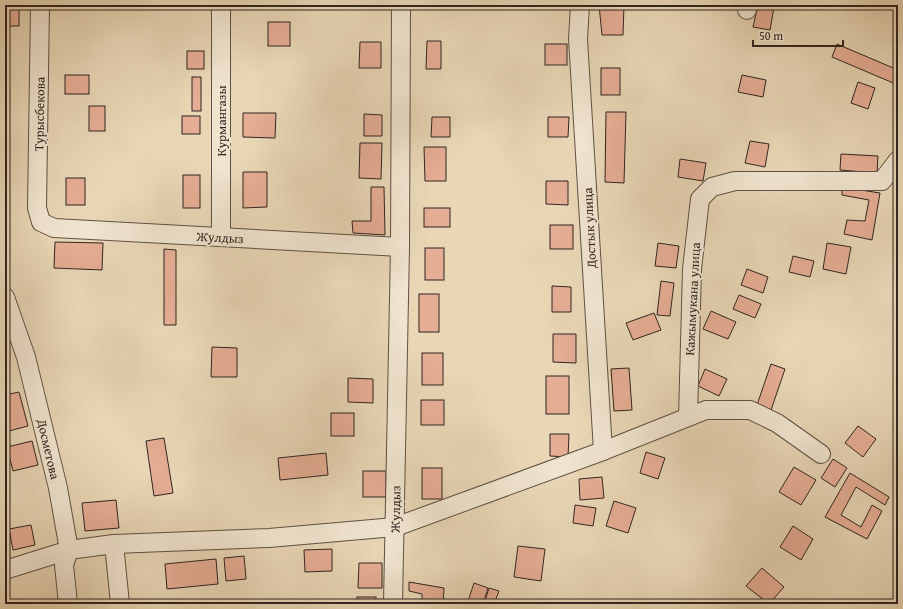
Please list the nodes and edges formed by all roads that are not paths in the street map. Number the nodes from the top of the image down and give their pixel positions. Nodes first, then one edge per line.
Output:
1 (40, 5) edge
2 (221, 5) edge
3 (401, 5) edge
4 (580, 5) edge
5 (898, 160) edge
6 (41, 222) joint
7 (221, 237) junction
8 (400, 247) junction
9 (5, 297) edge
10 (688, 417) junction
11 (603, 451) junction
12 (821, 454) dead end
13 (394, 527) junction
14 (114, 544) junction
15 (69, 550) junction
16 (5, 570) edge
17 (68, 604) edge
18 (120, 604) edge
19 (393, 604) edge

1 - 6 street, Турысбекова
2 - 7 street, Курмангазы
3 - 8 street, Жулдыз
4 - 11 street, Достык улица
5 - 10 street, Кажымукана улица
6 - 7 street, Жулдыз
7 - 8 street, Жулдыз
8 - 13 street, Жулдыз
9 - 15 street, Досметова
10 - 11 street
10 - 12 street
11 - 13 street
13 - 14 street
13 - 19 street, Жулдыз
14 - 15 street
14 - 18 street
15 - 16 street
15 - 17 street, Досметова

